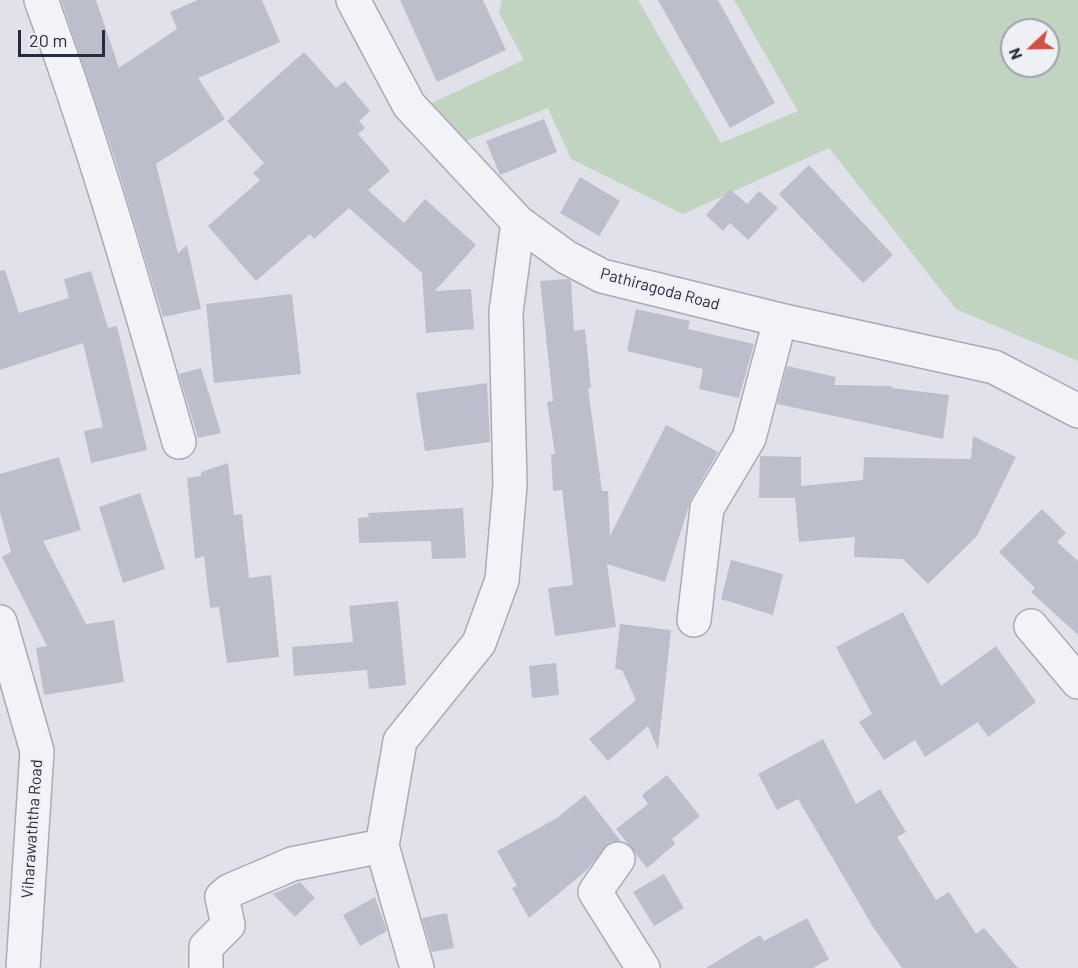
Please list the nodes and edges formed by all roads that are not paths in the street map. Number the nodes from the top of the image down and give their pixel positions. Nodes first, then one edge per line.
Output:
1 (41, 0) edge
2 (353, 0) edge
3 (518, 222) junction
4 (780, 320) junction
5 (1078, 411) edge
6 (179, 442) dead end
7 (694, 620) dead end
8 (0, 622) edge
9 (1031, 626) dead end
10 (1078, 682) edge
11 (382, 846) junction
12 (618, 859) dead end
13 (23, 968) edge
14 (206, 968) edge
15 (417, 968) edge
16 (643, 968) edge

1 - 6 street
2 - 3 street, Pathiragoda Road
3 - 4 street, Pathiragoda Road
3 - 11 street
4 - 5 street, Pathiragoda Road
4 - 7 street
8 - 13 street, Viharawaththa Road
9 - 10 street
11 - 14 street
11 - 15 street
12 - 16 street

